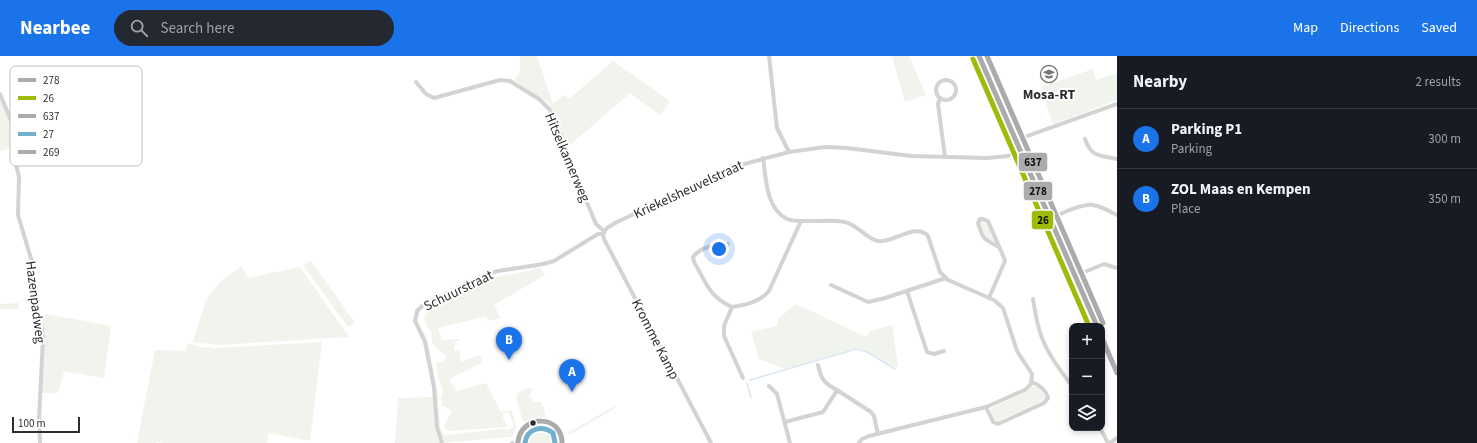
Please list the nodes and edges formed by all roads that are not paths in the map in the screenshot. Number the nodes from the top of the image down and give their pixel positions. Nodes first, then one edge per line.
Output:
1 (769, 56) edge
2 (979, 56) edge
3 (416, 82) dead end
4 (0, 94) edge
5 (940, 98) junction
6 (1117, 104) edge
7 (10, 118) edge
8 (1085, 139) dead end
9 (1016, 140) junction
10 (1020, 150) junction
11 (789, 152) junction
12 (945, 157) junction
13 (763, 158) junction
14 (1117, 159) edge
15 (16, 166) edge
16 (1117, 215) edge
17 (1050, 219) junction
18 (801, 221) junction
19 (603, 232) junction
20 (728, 244) dead end
21 (1000, 247) junction
22 (1117, 268) edge
23 (1075, 276) junction
24 (946, 278) junction
25 (831, 285) dead end
26 (907, 291) junction
27 (989, 298) junction
28 (1033, 299) dead end
29 (732, 307) junction
30 (1096, 323) edge
31 (1105, 345) edge
32 (944, 351) dead end
33 (818, 365) dead end
34 (1117, 372) edge
35 (744, 378) dead end
36 (1032, 382) junction
37 (1069, 382) edge
38 (769, 386) dead end
39 (840, 392) junction
40 (986, 407) junction
41 (785, 422) junction
42 (1102, 431) edge
43 (878, 434) junction
44 (1117, 438) edge
45 (525, 442) edge
46 (40, 443) edge
47 (442, 443) edge
48 (512, 443) edge
49 (555, 443) edge
50 (711, 443) edge
51 (790, 443) edge
52 (859, 443) edge
53 (1109, 443) edge

1 - 11 street
2 - 9 main road
3 - 19 street, Hitselkamerweg
4 - 7 street, Hazenpadweg
5 - 5 street
5 - 12 street
6 - 9 street
8 - 14 street
9 - 10 main road
10 - 12 street, Kriekelsheuvelstraat
10 - 17 main road
11 - 12 street, Kriekelsheuvelstraat
11 - 13 street, Kriekelsheuvelstraat
13 - 18 street
13 - 19 street, Kriekelsheuvelstraat
15 - 46 street, Hazenpadweg
16 - 17 street
17 - 23 main road
18 - 24 street
18 - 29 street
19 - 47 street, Schuurstraat
19 - 50 street, Kromme Kamp
20 - 29 street
21 - 21 street
21 - 27 street
22 - 23 street
23 - 30 main road
24 - 26 street
24 - 27 street
25 - 26 street
26 - 32 street
27 - 36 street
28 - 37 street
29 - 35 street
31 - 34 main road
33 - 39 street
36 - 40 street
36 - 40 street
38 - 41 street
39 - 41 street
39 - 43 street
40 - 43 street
41 - 51 street
42 - 53 street
43 - 52 street
44 - 53 street
45 - 48 street
45 - 49 street

